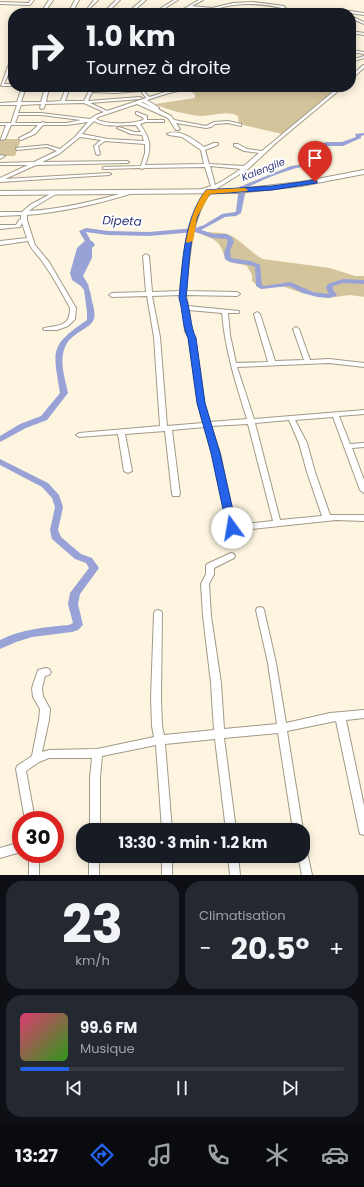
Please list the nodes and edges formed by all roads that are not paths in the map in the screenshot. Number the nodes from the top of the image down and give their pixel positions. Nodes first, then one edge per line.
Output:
1 (32, 0) edge
2 (96, 0) edge
3 (118, 0) edge
4 (144, 0) edge
5 (176, 0) edge
6 (200, 0) edge
7 (0, 2) edge
8 (189, 7) joint
9 (89, 8) edge
10 (110, 8) edge
11 (135, 8) edge
12 (163, 8) edge
13 (196, 8) edge
14 (216, 8) edge
15 (284, 8) edge
16 (364, 66) edge
17 (8, 70) edge
18 (356, 73) edge
19 (1, 86) edge
20 (23, 92) edge
21 (46, 92) edge
22 (66, 92) edge
23 (90, 92) edge
24 (111, 92) edge
25 (143, 92) edge
26 (173, 92) edge
27 (335, 92) edge
28 (147, 99) junction
29 (109, 101) junction
30 (63, 102) junction
31 (85, 102) junction
32 (137, 102) junction
33 (43, 103) junction
34 (0, 104) edge
35 (19, 104) junction
36 (155, 110) junction
37 (106, 112) junction
38 (137, 113) dead end
39 (16, 114) junction
40 (42, 116) junction
41 (74, 119) dead end
42 (93, 119) junction
43 (145, 121) junction
44 (164, 121) dead end
45 (174, 121) junction
46 (82, 122) junction
47 (0, 124) edge
48 (11, 124) junction
49 (42, 124) junction
50 (137, 124) junction
51 (112, 125) junction
52 (240, 125) dead end
53 (178, 129) dead end
54 (144, 134) junction
55 (169, 134) dead end
56 (79, 135) junction
57 (3, 139) dead end
58 (21, 139) dead end
59 (105, 140) junction
60 (147, 143) junction
61 (216, 144) dead end
62 (236, 145) dead end
63 (18, 149) dead end
64 (203, 149) junction
65 (60, 150) junction
66 (262, 152) junction
67 (98, 154) dead end
68 (127, 162) dead end
69 (0, 164) edge
70 (34, 164) junction
71 (208, 165) junction
72 (105, 168) dead end
73 (142, 168) junction
74 (246, 168) junction
75 (17, 172) junction
76 (364, 172) edge
77 (0, 174) edge
78 (109, 174) dead end
79 (0, 181) edge
80 (211, 190) junction
81 (131, 192) junction
82 (0, 193) edge
83 (54, 193) junction
84 (24, 213) junction
85 (0, 214) edge
86 (24, 221) junction
87 (0, 227) edge
88 (30, 239) junction
89 (0, 243) edge
90 (146, 256) dead end
91 (183, 293) junction
92 (149, 294) junction
93 (237, 294) dead end
94 (112, 295) dead end
95 (186, 308) junction
96 (225, 311) junction
97 (237, 312) dead end
98 (257, 314) dead end
99 (46, 329) dead end
100 (296, 329) dead end
101 (308, 362) junction
102 (272, 363) junction
103 (235, 365) junction
104 (364, 365) edge
105 (364, 412) edge
106 (335, 414) junction
107 (291, 418) junction
108 (251, 421) junction
109 (208, 425) junction
110 (166, 428) junction
111 (121, 432) junction
112 (79, 435) dead end
113 (364, 445) edge
114 (347, 446) junction
115 (128, 471) dead end
116 (362, 480) edge
117 (364, 490) edge
118 (176, 494) dead end
119 (327, 518) junction
120 (364, 518) edge
121 (277, 523) junction
122 (231, 556) dead end
123 (260, 610) dead end
124 (158, 613) dead end
125 (46, 672) dead end
126 (364, 714) edge
127 (340, 716) junction
128 (282, 728) junction
129 (219, 733) junction
130 (160, 740) junction
131 (97, 753) junction
132 (36, 758) junction
133 (28, 811) edge
134 (95, 823) edge
135 (166, 823) edge
136 (230, 823) edge
137 (297, 823) edge
138 (364, 830) edge
139 (12, 850) edge
140 (0, 854) edge
141 (34, 863) edge
142 (94, 863) edge
143 (167, 863) edge
144 (234, 863) edge
145 (304, 863) edge
146 (34, 875) edge
147 (94, 875) edge
148 (167, 875) edge
149 (235, 875) edge
150 (307, 875) edge

1 - 7 street
2 - 9 street
3 - 10 street
4 - 11 street
5 - 12 street
6 - 8 street
8 - 13 street
14 - 15 street
16 - 18 street
17 - 19 street
20 - 35 street
21 - 33 street
22 - 30 street
23 - 31 street
24 - 29 street
25 - 28 street
26 - 28 street
27 - 66 street
28 - 29 street
28 - 32 street
28 - 36 street
29 - 31 street
30 - 31 street
30 - 33 street
31 - 37 street
32 - 36 street
32 - 37 street
33 - 35 street
33 - 40 street
34 - 35 street
35 - 39 street
36 - 45 street
37 - 42 street
38 - 43 street
39 - 40 street
39 - 48 street
40 - 42 street
40 - 49 street
41 - 46 street
42 - 46 street
42 - 51 street
42 - 56 street
43 - 44 street
43 - 50 street
45 - 52 street
45 - 53 street
46 - 49 street
47 - 48 street
48 - 49 street
48 - 57 street
49 - 58 street
50 - 51 street
50 - 54 street
51 - 54 street
54 - 60 street
55 - 64 street
56 - 59 street
56 - 65 street
59 - 60 street
59 - 67 street
60 - 73 street
61 - 64 street
62 - 66 street
63 - 65 street
64 - 71 street
65 - 70 street
66 - 74 street
68 - 70 street
69 - 70 street
70 - 75 street
71 - 73 street
71 - 74 street
71 - 80 street
72 - 73 street
74 - 80 street
75 - 77 street
75 - 79 street
76 - 80 highway
78 - 79 street
80 - 81 highway
80 - 91 street
81 - 83 highway
81 - 84 street
82 - 83 highway
83 - 84 street
84 - 85 street
84 - 86 street
86 - 87 street
86 - 88 street
88 - 89 street
88 - 99 street
90 - 92 street
91 - 92 street
91 - 93 street
91 - 95 street
92 - 94 street
92 - 110 street
95 - 96 street
95 - 109 street
96 - 97 street
96 - 103 street
98 - 102 street
100 - 101 street
101 - 102 street
101 - 104 street
102 - 103 street
103 - 108 street
105 - 106 street
106 - 107 street
106 - 114 street
107 - 108 street
107 - 119 street
108 - 109 street
108 - 121 street
109 - 110 street
109 - 121 street
110 - 111 street
110 - 118 street
111 - 112 street
111 - 115 street
113 - 114 street
114 - 116 street
116 - 117 street
119 - 120 street
119 - 121 street
122 - 129 street
123 - 128 street
124 - 130 street
125 - 132 street
126 - 127 street
127 - 128 street
127 - 138 street
128 - 129 street
128 - 137 street
129 - 130 street
129 - 136 street
130 - 131 street
130 - 135 street
131 - 132 street
131 - 134 street
132 - 133 street
139 - 140 street
141 - 146 street
142 - 147 street
143 - 148 street
144 - 149 street
145 - 150 street

